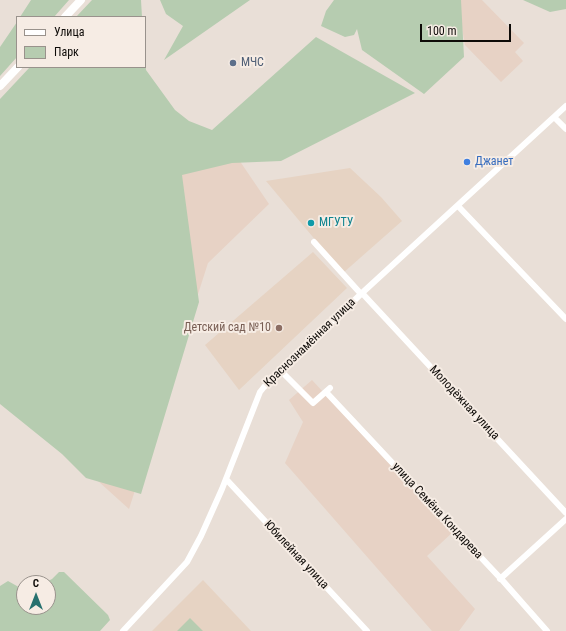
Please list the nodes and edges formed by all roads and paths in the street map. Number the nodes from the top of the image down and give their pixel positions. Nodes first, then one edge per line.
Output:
1 (81, 0) edge
2 (66, 16) edge
3 (17, 68) edge
4 (0, 86) edge
5 (566, 106) edge
6 (554, 117) junction
7 (566, 129) edge
8 (458, 206) junction
9 (314, 242) dead end
10 (362, 294) junction
11 (566, 319) edge
12 (280, 370) junction
13 (226, 479) junction
14 (566, 513) edge
15 (566, 518) edge
16 (500, 578) junction
17 (123, 631) edge
18 (367, 631) edge
19 (547, 631) edge

1 - 2 main road
3 - 4 main road
5 - 6 street, Краснознамённая улица
6 - 7 street
6 - 8 street, Краснознамённая улица
8 - 10 street, Краснознамённая улица
8 - 11 street
9 - 10 street, Молодёжная улица
10 - 12 street, Краснознамённая улица
10 - 14 street, Молодёжная улица
12 - 13 street, Краснознамённая улица
12 - 16 street, улица Семёна Кондарева
13 - 17 street, Краснознамённая улица
13 - 18 street, Юбилейная улица
15 - 16 street
16 - 19 street, улица Семёна Кондарева

